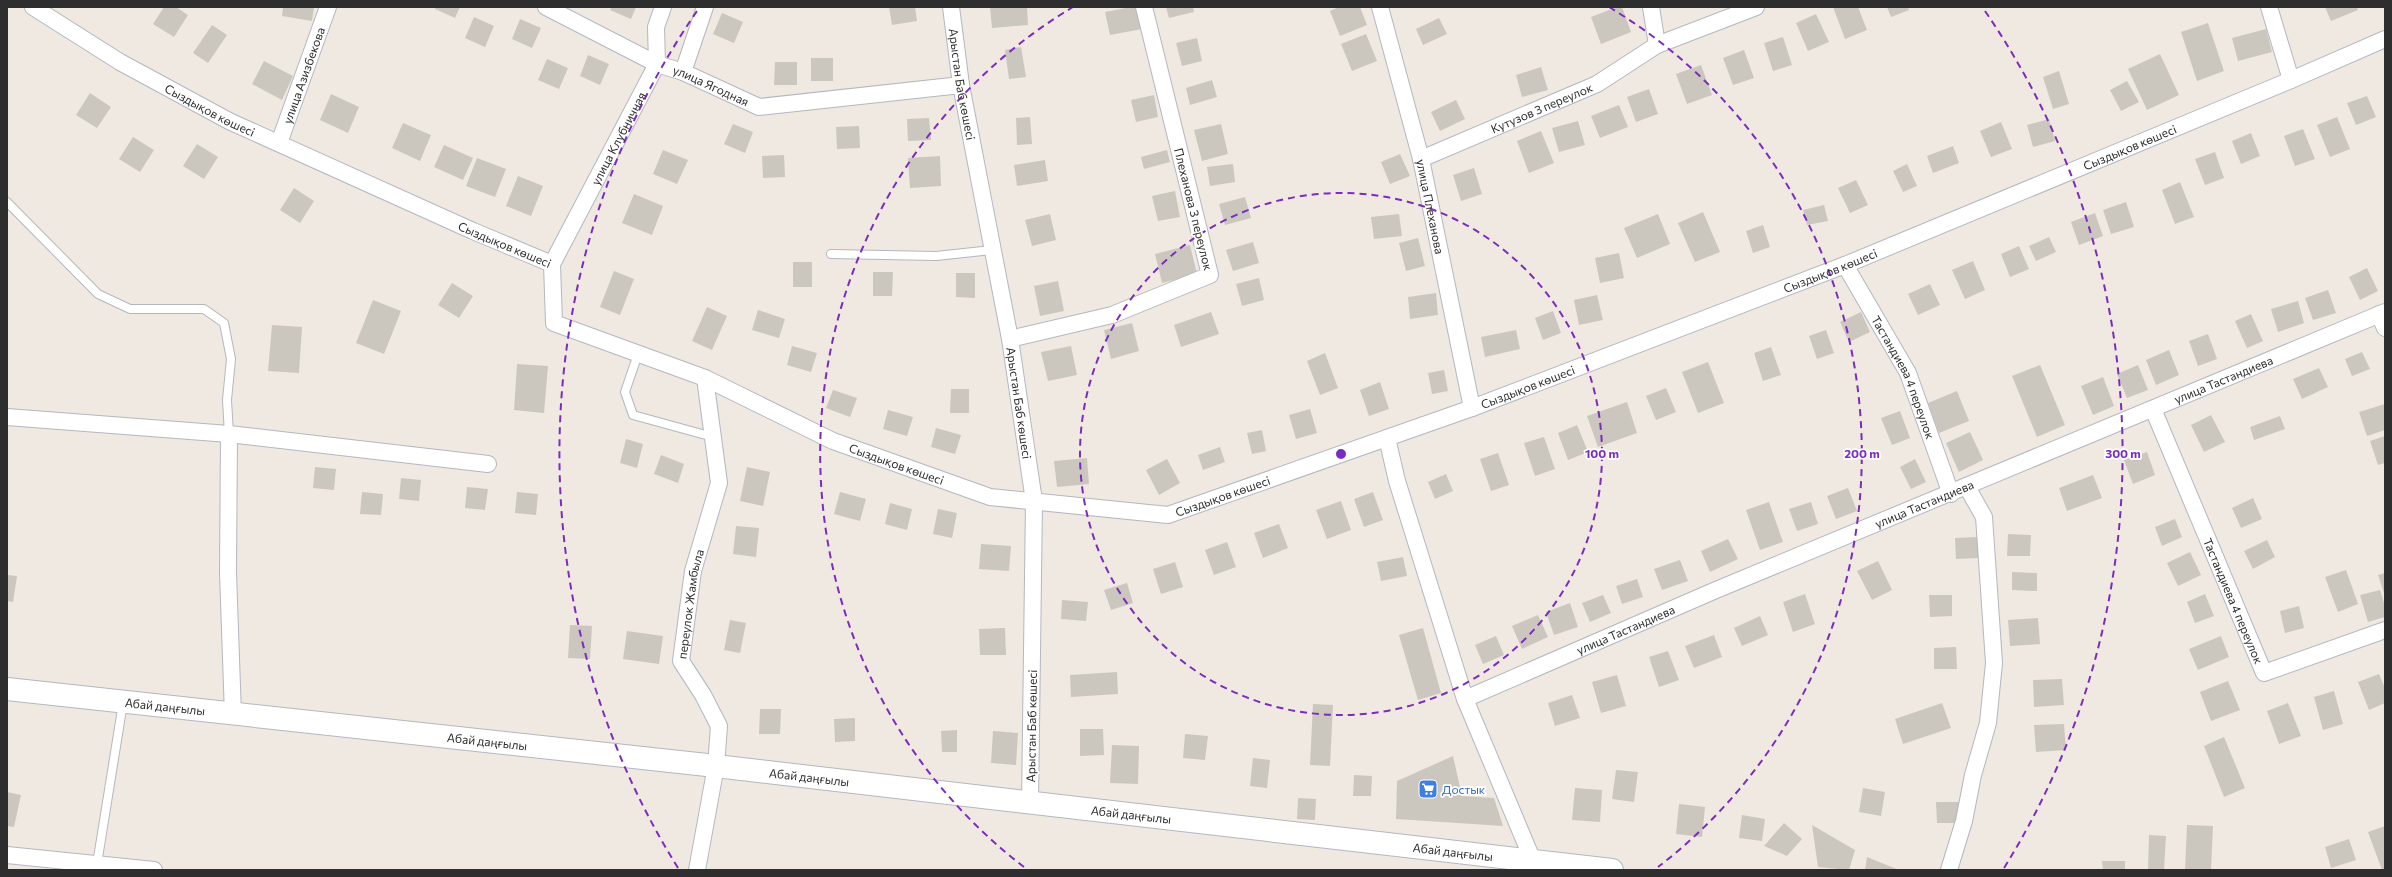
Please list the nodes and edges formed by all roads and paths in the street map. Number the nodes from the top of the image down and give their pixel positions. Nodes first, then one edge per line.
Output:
1 (33, 7) edge
2 (328, 7) edge
3 (546, 7) edge
4 (663, 7) edge
5 (705, 7) edge
6 (951, 7) edge
7 (1144, 7) edge
8 (1380, 7) edge
9 (1651, 7) edge
10 (1756, 7) edge
11 (2269, 7) edge
12 (2385, 38) edge
13 (1656, 45) junction
14 (657, 64) junction
15 (683, 72) junction
16 (2291, 80) junction
17 (961, 85) junction
18 (279, 143) junction
19 (1421, 159) junction
20 (7, 202) edge
21 (992, 250) junction
22 (831, 254) dead end
23 (552, 264) junction
24 (1845, 265) junction
25 (2383, 318) edge
26 (1010, 339) junction
27 (638, 354) junction
28 (705, 378) junction
29 (1472, 408) junction
30 (2153, 409) junction
31 (7, 417) edge
32 (230, 434) junction
33 (713, 437) junction
34 (1387, 438) junction
35 (488, 464) dead end
36 (1967, 487) junction
37 (1951, 494) junction
38 (1034, 501) junction
39 (2385, 630) edge
40 (7, 689) edge
41 (1466, 699) junction
42 (123, 702) junction
43 (233, 715) junction
44 (716, 766) junction
45 (1030, 804) junction
46 (7, 855) edge
47 (1533, 861) junction
48 (97, 864) junction
49 (154, 870) edge
50 (697, 870) edge
51 (1612, 870) edge
52 (1949, 870) edge

1 - 18 street, Сыздықов көшесі
2 - 18 street, улица Азизбекова
3 - 14 street, улица Ягодная
4 - 14 street, улица Клубничная
5 - 15 street
6 - 17 street, Арыстан Баб көшесі
7 - 26 street, Плеханова 3 переулок
8 - 19 street, улица Плеханова
9 - 13 street
10 - 13 street, Кутузов 3 переулок
11 - 16 street
12 - 16 street, Сыздықов көшесі
13 - 19 street, Кутузов 3 переулок
14 - 15 street, улица Ягодная
14 - 23 street, улица Клубничная
15 - 17 street, улица Ягодная
16 - 24 street, Сыздықов көшесі
17 - 21 street, Арыстан Баб көшесі
18 - 23 street, Сыздықов көшесі
19 - 29 street, улица Плеханова
20 - 32 lane
21 - 22 lane
21 - 26 street, Арыстан Баб көшесі
23 - 27 street, Сыздықов көшесі
24 - 29 street, Сыздықов көшесі
24 - 37 street, Тастандиева 4 переулок
25 - 30 street, улица Тастандиева
26 - 38 street, Арыстан Баб көшесі
27 - 28 street, Сыздықов көшесі
27 - 33 lane
28 - 33 street, переулок Жамбыла
28 - 38 street, Сыздықов көшесі
29 - 34 street, Сыздықов көшесі
30 - 36 street, улица Тастандиева
30 - 39 street, Тастандиева 4 переулок
31 - 32 street
32 - 35 street
32 - 43 street
33 - 44 street, переулок Жамбыла
34 - 38 street, Сыздықов көшесі
34 - 41 street
36 - 37 street, улица Тастандиева
36 - 52 street
37 - 41 street, улица Тастандиева
38 - 45 street, Арыстан Баб көшесі
40 - 42 street, Абай даңғылы
41 - 47 street
42 - 43 street, Абай даңғылы
42 - 48 lane
43 - 44 street, Абай даңғылы
44 - 45 street, Абай даңғылы
44 - 50 street, переулок Жамбыла
45 - 47 street, Абай даңғылы
46 - 48 street
47 - 51 street, Абай даңғылы
48 - 49 street

